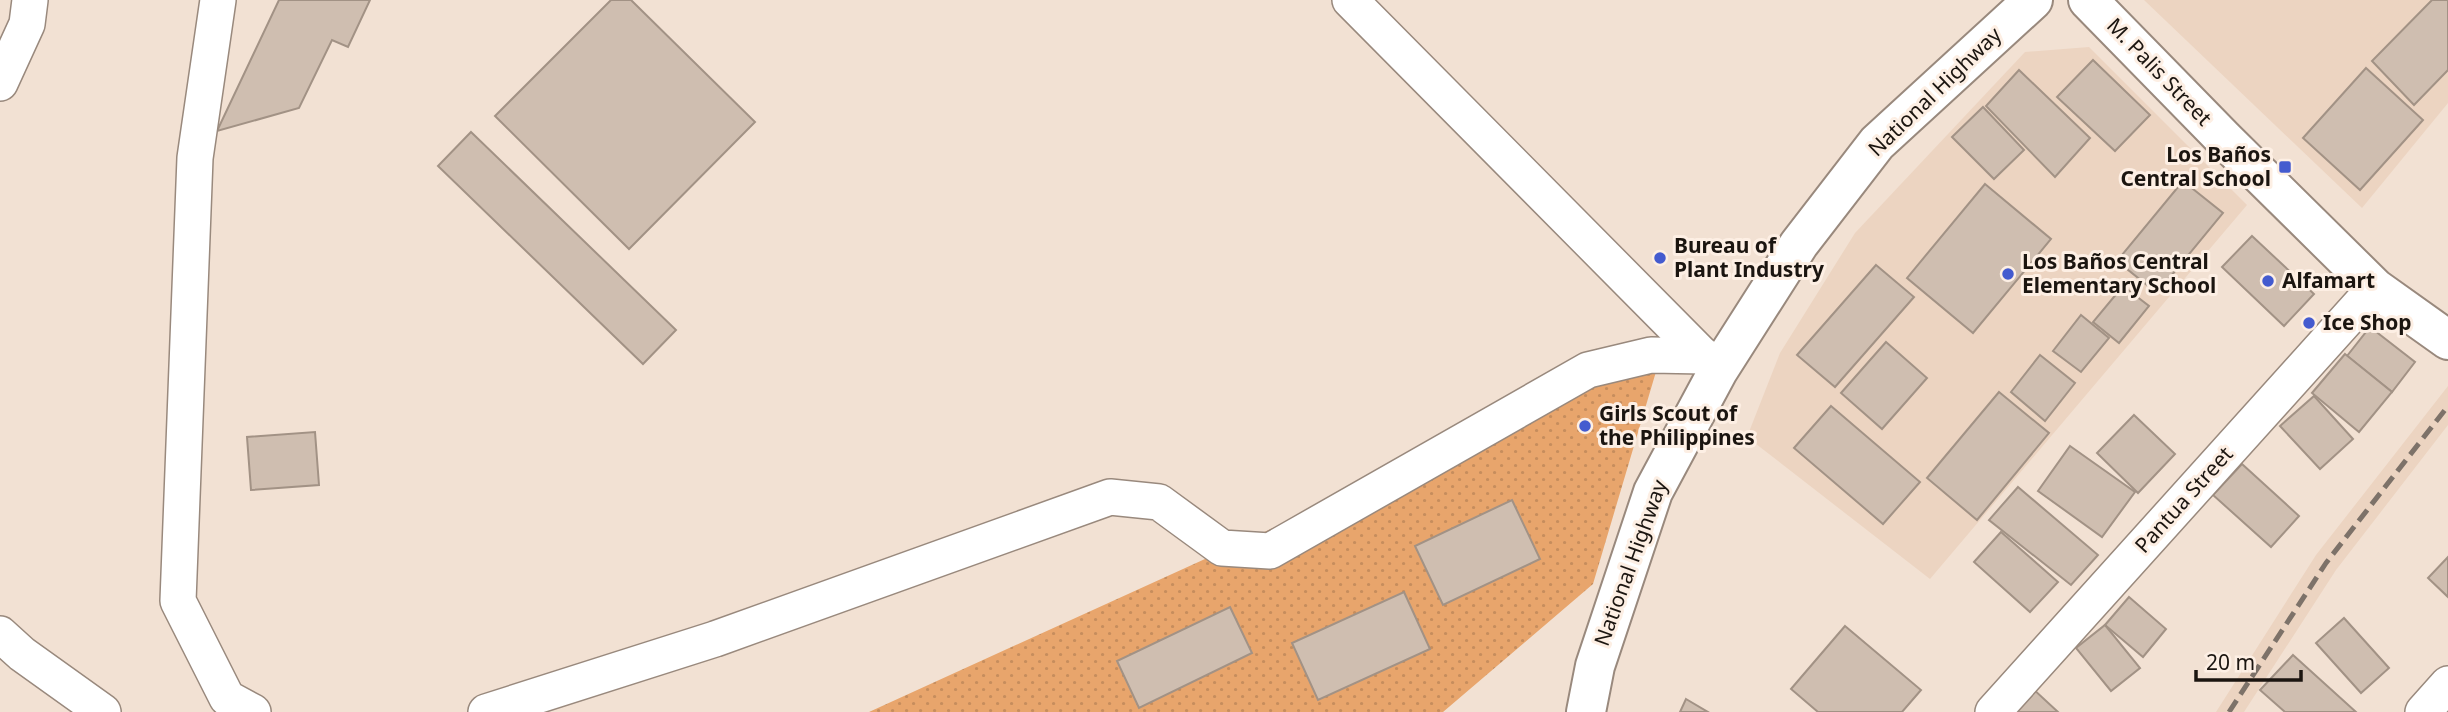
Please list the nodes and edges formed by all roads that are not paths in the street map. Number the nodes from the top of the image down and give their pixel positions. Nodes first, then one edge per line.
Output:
1 (30, 0) edge
2 (218, 0) edge
3 (1350, 0) edge
4 (2033, 0) edge
5 (2088, 0) edge
6 (0, 83) edge
7 (2375, 288) junction
8 (2443, 335) edge
9 (1711, 364) junction
10 (0, 634) edge
11 (2448, 684) edge
12 (103, 712) edge
13 (253, 712) edge
14 (486, 712) edge
15 (1586, 712) edge
16 (1993, 712) edge
17 (2423, 712) edge

1 - 6 street
2 - 13 street
3 - 9 street
4 - 9 main road, National Highway
5 - 7 main road, M. Palis Street
7 - 8 main road, M. Palis Street
7 - 16 street, Pantua Street
9 - 14 street
9 - 15 main road, National Highway
10 - 12 street
11 - 17 street

